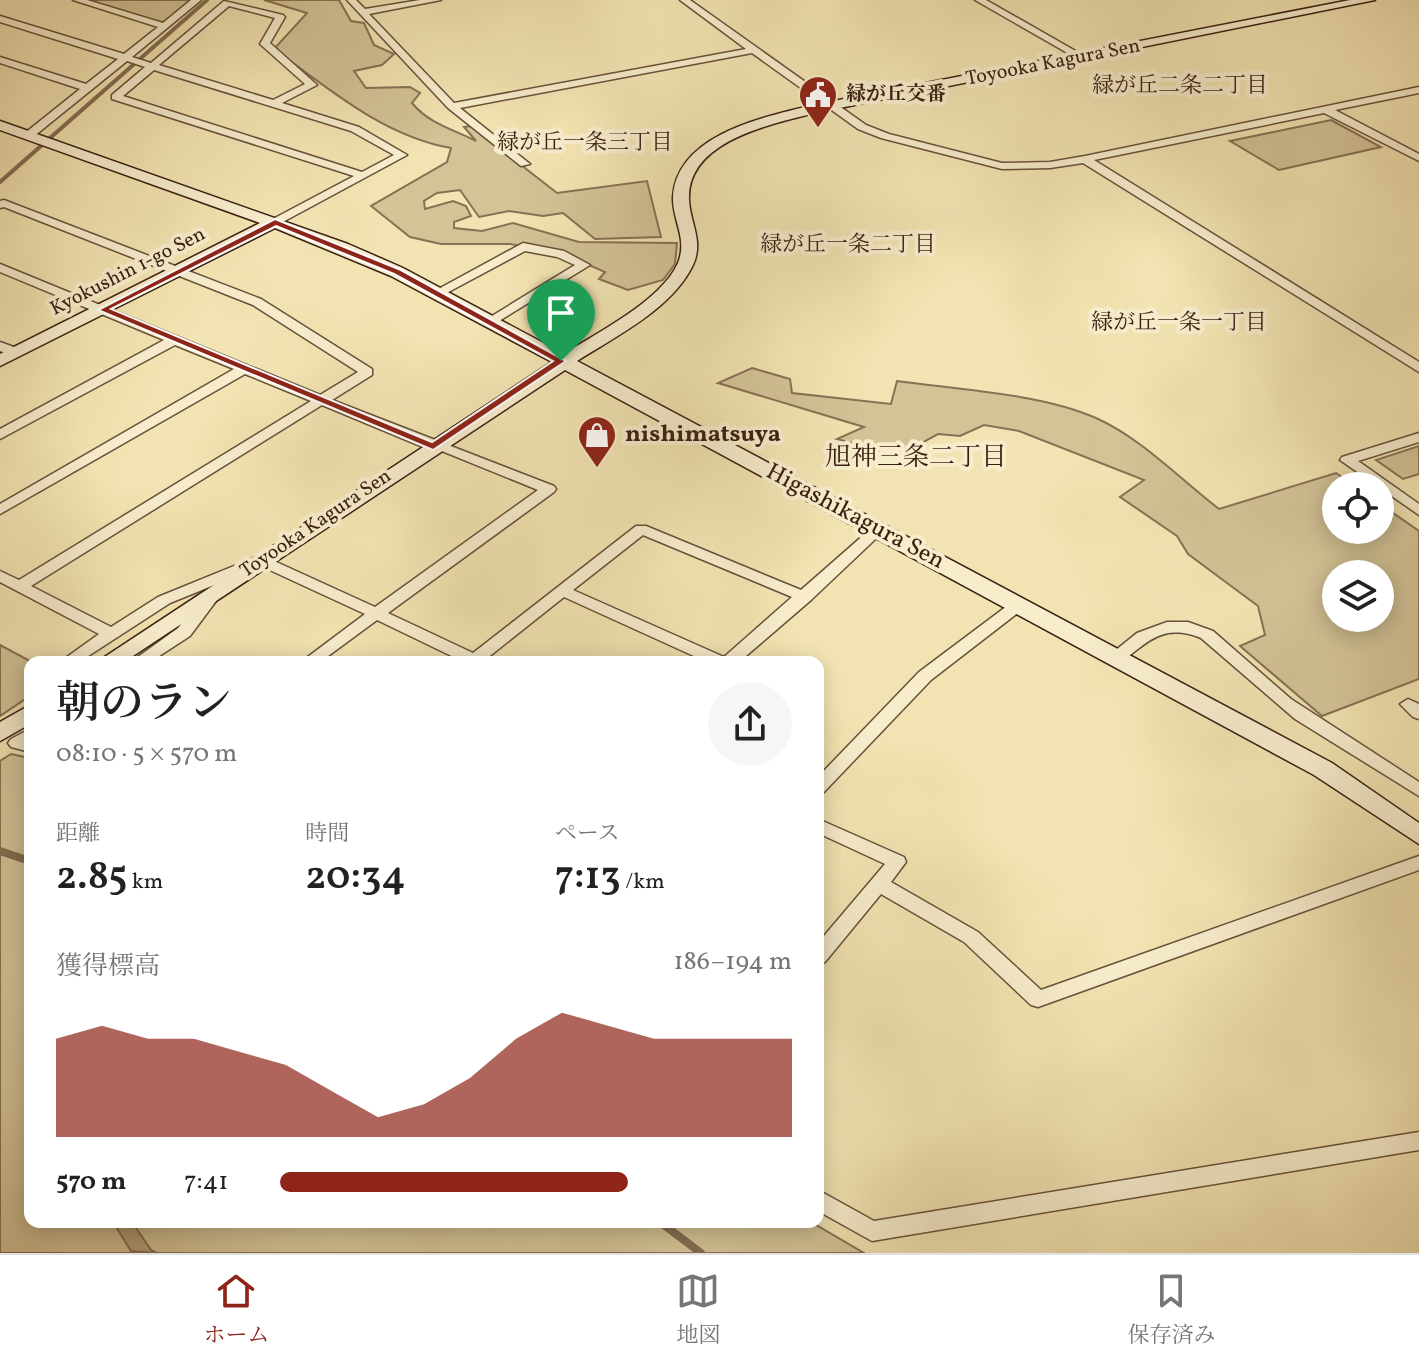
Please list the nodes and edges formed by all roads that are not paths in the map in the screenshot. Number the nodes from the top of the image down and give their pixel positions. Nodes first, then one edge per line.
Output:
1 (77, 0) edge
2 (197, 0) edge
3 (351, 0) edge
4 (437, 0) edge
5 (684, 0) edge
6 (979, 0) edge
7 (1369, 0) edge
8 (363, 12) junction
9 (0, 19) edge
10 (165, 26) junction
11 (754, 50) junction
12 (1081, 57) junction
13 (128, 59) junction
14 (0, 60) edge
15 (150, 65) junction
16 (87, 88) junction
17 (1419, 90) edge
18 (275, 103) junction
19 (452, 106) junction
20 (832, 106) junction
21 (1324, 109) junction
22 (0, 125) edge
23 (40, 139) junction
24 (1419, 158) edge
25 (1085, 159) junction
26 (525, 164) dead end
27 (364, 176) junction
28 (0, 205) edge
29 (275, 222) junction
30 (0, 268) edge
31 (179, 271) junction
32 (437, 293) junction
33 (103, 310) junction
34 (491, 322) junction
35 (174, 340) junction
36 (8, 350) edge
37 (0, 361) edge
38 (561, 361) junction
39 (1419, 368) edge
40 (244, 369) junction
41 (321, 401) junction
42 (0, 435) edge
43 (1419, 437) edge
44 (435, 445) junction
45 (0, 510) edge
46 (1419, 511) edge
47 (879, 529) junction
48 (261, 560) junction
49 (0, 576) edge
50 (20, 586) junction
51 (216, 591) junction
52 (563, 591) junction
53 (805, 597) junction
54 (1017, 606) junction
55 (374, 615) junction
56 (111, 634) junction
57 (77, 656) edge
58 (117, 656) edge
59 (148, 656) edge
60 (317, 656) edge
61 (464, 656) edge
62 (481, 656) edge
63 (708, 656) edge
64 (736, 656) edge
65 (1114, 658) junction
66 (24, 717) edge
67 (0, 733) edge
68 (824, 782) edge
69 (1419, 790) edge
70 (824, 828) edge
71 (1419, 835) edge
72 (1419, 863) edge
73 (879, 884) junction
74 (824, 950) edge
75 (1419, 1141) edge
76 (824, 1203) edge

1 - 10 street
2 - 10 street
3 - 8 street
4 - 8 street
5 - 11 street
6 - 12 street
7 - 12 street, Toyooka Kagura Sen
8 - 19 street
9 - 13 street
10 - 13 street
11 - 19 street
11 - 20 street
12 - 20 street, Toyooka Kagura Sen
13 - 15 street
13 - 16 street
14 - 16 street
15 - 18 street
15 - 18 street
15 - 27 street
16 - 23 street
17 - 21 street
18 - 27 street
19 - 26 street
20 - 25 street
20 - 38 street, Toyooka Kagura Sen
21 - 24 street
21 - 25 street
22 - 23 street, Higashikagura Sen
23 - 29 street, Higashikagura Sen
25 - 39 street
27 - 29 street
28 - 31 street
29 - 31 street, Kyokushin 1-go Sen
29 - 32 street, Higashikagura Sen
30 - 33 street
31 - 33 street, Kyokushin 1-go Sen
31 - 41 street
32 - 34 street, Higashikagura Sen
32 - 34 street
33 - 35 street
33 - 36 street, Kyokushin 1-go Sen
34 - 38 street, Higashikagura Sen
35 - 40 street
35 - 42 street
36 - 37 street, Kyokushin 1-go Sen
38 - 44 street, Toyooka Kagura Sen
38 - 47 street, Higashikagura Sen
40 - 41 street
40 - 45 street
41 - 44 street
41 - 50 street
43 - 46 street
44 - 48 street, Toyooka Kagura Sen
44 - 55 street
47 - 53 street
47 - 54 street, Higashikagura Sen
48 - 51 street, Toyooka Kagura Sen
48 - 55 street
48 - 56 street
49 - 50 street
50 - 56 street
51 - 58 street, Toyooka Kagura Sen
51 - 59 street
52 - 53 street
52 - 62 street
52 - 63 street
53 - 64 street
54 - 65 street, Higashikagura Sen
54 - 68 street
55 - 60 street
55 - 61 street
56 - 57 street
65 - 69 street
65 - 71 street, Higashikagura Sen
66 - 67 street
70 - 73 street
72 - 73 street
73 - 74 street
75 - 76 street

